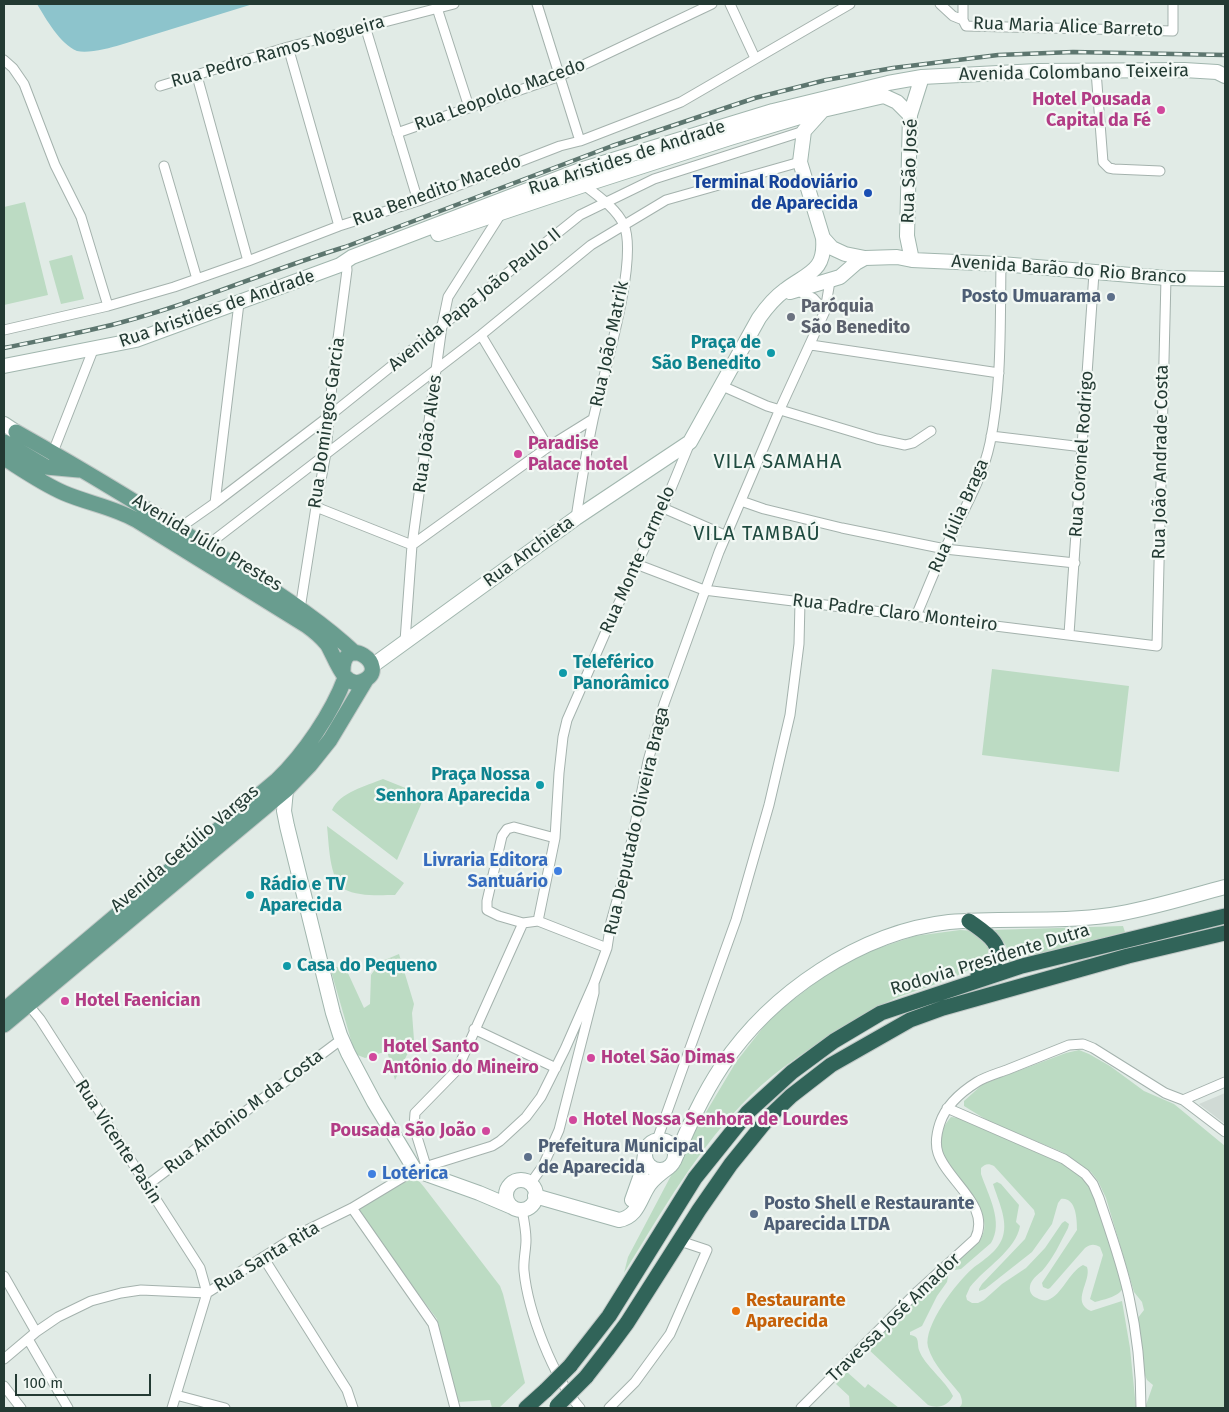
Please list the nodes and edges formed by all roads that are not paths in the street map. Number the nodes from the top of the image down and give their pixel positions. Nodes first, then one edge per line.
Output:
1 (454, 4) edge
2 (537, 4) edge
3 (712, 4) edge
4 (730, 4) edge
5 (850, 4) edge
6 (940, 4) edge
7 (963, 4) edge
8 (1173, 4) edge
9 (437, 8) junction
10 (963, 20) junction
11 (365, 26) junction
12 (288, 47) junction
13 (755, 58) junction
14 (4, 60) edge
15 (1096, 72) junction
16 (1223, 73) edge
17 (197, 76) junction
18 (560, 76) junction
19 (922, 77) junction
20 (160, 86) dead end
21 (469, 107) junction
22 (823, 110) junction
23 (910, 114) junction
24 (804, 131) junction
25 (396, 133) junction
26 (580, 141) junction
27 (800, 162) junction
28 (164, 166) dead end
29 (1160, 172) dead end
30 (584, 184) junction
31 (418, 201) junction
32 (606, 202) junction
33 (502, 212) junction
34 (624, 225) junction
35 (339, 226) junction
36 (907, 236) junction
37 (828, 243) junction
38 (897, 257) junction
39 (865, 258) junction
40 (912, 260) junction
41 (248, 261) junction
42 (344, 264) junction
43 (1001, 264) junction
44 (1094, 273) junction
45 (197, 278) junction
46 (1166, 278) junction
47 (1225, 279) edge
48 (830, 281) junction
49 (795, 290) junction
50 (778, 296) junction
51 (239, 303) junction
52 (108, 306) junction
53 (825, 311) junction
54 (442, 326) junction
55 (4, 330) edge
56 (481, 335) junction
57 (811, 345) junction
58 (93, 350) junction
59 (4, 366) edge
60 (437, 368) junction
61 (999, 373) junction
62 (720, 384) junction
63 (780, 409) junction
64 (328, 417) junction
65 (593, 419) junction
66 (931, 431) dead end
67 (9, 432) edge
68 (991, 436) junction
69 (690, 442) junction
70 (548, 447) junction
71 (1083, 447) junction
72 (53, 452) junction
73 (326, 453) junction
74 (4, 458) edge
75 (46, 467) junction
76 (87, 473) junction
77 (64, 493) junction
78 (83, 500) junction
79 (741, 501) junction
80 (215, 503) junction
81 (316, 507) junction
82 (663, 508) junction
83 (576, 518) junction
84 (178, 529) junction
85 (727, 536) junction
86 (412, 545) junction
87 (945, 549) junction
88 (207, 553) junction
89 (1074, 563) junction
90 (636, 564) junction
91 (704, 590) junction
92 (800, 602) junction
93 (300, 609) junction
94 (916, 616) junction
95 (307, 626) junction
96 (1069, 634) junction
97 (405, 641) junction
98 (1157, 646) joint
99 (355, 653) junction
100 (369, 673) junction
101 (344, 676) junction
102 (328, 711) junction
103 (286, 790) junction
104 (555, 838) junction
105 (199, 853) junction
106 (1225, 887) edge
107 (1225, 916) edge
108 (538, 921) junction
109 (969, 921) junction
110 (523, 923) junction
111 (1225, 933) edge
112 (607, 948) junction
113 (594, 983) junction
114 (24, 1000) junction
115 (920, 1000) junction
116 (4, 1010) edge
117 (4, 1026) edge
118 (474, 1029) junction
119 (342, 1039) junction
120 (556, 1068) junction
121 (1225, 1082) edge
122 (1183, 1100) junction
123 (947, 1108) junction
124 (690, 1123) junction
125 (1225, 1132) edge
126 (659, 1140) junction
127 (646, 1153) junction
128 (672, 1164) junction
129 (421, 1168) junction
130 (513, 1182) junction
131 (146, 1186) junction
132 (532, 1190) junction
133 (479, 1193) junction
134 (352, 1208) junction
135 (518, 1208) junction
136 (619, 1220) junction
137 (680, 1241) junction
138 (263, 1257) junction
139 (4, 1276) edge
140 (207, 1293) junction
141 (36, 1332) junction
142 (28, 1339) junction
143 (4, 1358) edge
144 (4, 1386) edge
145 (176, 1395) junction
146 (556, 1407) edge
147 (22, 1408) edge
148 (68, 1408) edge
149 (172, 1408) edge
150 (225, 1408) edge
151 (353, 1408) edge
152 (455, 1408) edge
153 (526, 1408) edge
154 (580, 1408) edge
155 (609, 1408) edge
156 (802, 1408) edge
157 (1141, 1408) edge

1 - 9 street, Rua Pedro Ramos Nogueira
2 - 18 street
3 - 18 street, Rua Leopoldo Macedo
4 - 13 street
5 - 13 street, Rua Benedito Macedo
6 - 10 street, Rua Maria Alice Barreto
7 - 10 street
8 - 10 street, Rua Maria Alice Barreto
9 - 11 street, Rua Pedro Ramos Nogueira
9 - 21 street
11 - 12 street, Rua Pedro Ramos Nogueira
11 - 25 street
12 - 17 street, Rua Pedro Ramos Nogueira
12 - 35 street
13 - 26 street, Rua Benedito Macedo
14 - 52 street
15 - 16 main road, Avenida Colombano Teixeira
15 - 19 main road, Avenida Colombano Teixeira
15 - 29 street
17 - 20 street, Rua Pedro Ramos Nogueira
17 - 41 street
18 - 21 street, Rua Leopoldo Macedo
18 - 26 street
19 - 23 main road, Rua São José
19 - 42 main road, Rua Aristides de Andrade
21 - 25 street, Rua Leopoldo Macedo
22 - 23 main road, Rua Aristides de Andrade
22 - 24 main road
22 - 30 main road, Rua Aristides de Andrade
23 - 36 main road, Rua São José
24 - 27 main road
24 - 32 street, Avenida Papa João Paulo II
25 - 31 street
26 - 31 street, Rua Benedito Macedo
27 - 34 street, Avenida Papa João Paulo II
27 - 37 main road
28 - 45 street
30 - 32 street
30 - 33 main road, Rua Aristides de Andrade
31 - 35 street, Rua Benedito Macedo
32 - 34 street
32 - 54 street, Avenida Papa João Paulo II
33 - 42 main road, Rua Aristides de Andrade
33 - 54 street, Rua João Alves
34 - 56 street, Avenida Papa João Paulo II
34 - 65 street, Rua João Matrik
35 - 41 street, Rua Benedito Macedo
36 - 38 main road, Rua São José
36 - 40 main road, Rua São José
37 - 39 main road
37 - 48 main road
37 - 50 main road, Rua Monte Carmelo
38 - 39 main road
38 - 40 main road
39 - 48 main road
40 - 43 main road, Avenida Barão do Rio Branco
41 - 45 street, Rua Benedito Macedo
42 - 51 main road, Rua Aristides de Andrade
42 - 64 street, Rua Domingos Garcia
43 - 44 main road, Avenida Barão do Rio Branco
43 - 61 street, Rua Júlia Braga
44 - 46 main road, Avenida Barão do Rio Branco
44 - 71 street, Rua Coronel Rodrigo
45 - 52 street, Rua Benedito Macedo
46 - 47 main road, Avenida Barão do Rio Branco
46 - 98 street, Rua João Andrade Costa
48 - 49 main road
48 - 53 street, Rua Deputado Oliveira Braga
49 - 50 main road
49 - 53 street
50 - 62 main road, Rua Monte Carmelo
51 - 58 main road, Rua Aristides de Andrade
51 - 80 street
52 - 55 street, Rua Benedito Macedo
53 - 57 street, Rua Deputado Oliveira Braga
54 - 60 street, Rua João Alves
54 - 64 street, Avenida Papa João Paulo II
56 - 60 street, Avenida Papa João Paulo II
56 - 70 street
57 - 61 street
57 - 63 street, Rua Deputado Oliveira Braga
58 - 59 main road, Rua Aristides de Andrade
58 - 72 street
60 - 73 street, Avenida Papa João Paulo II
60 - 86 street, Rua João Alves
61 - 68 street, Rua Júlia Braga
62 - 63 street
62 - 69 main road, Rua Monte Carmelo
63 - 66 street
63 - 79 street, Rua Deputado Oliveira Braga
64 - 73 street, Rua Domingos Garcia
64 - 80 street, Avenida Papa João Paulo II
65 - 70 street
65 - 83 street, Rua João Matrik
67 - 72 main road, Avenida Júlio Prestes
67 - 75 main road
68 - 71 street
68 - 87 street, Rua Júlia Braga
69 - 82 street, Rua Monte Carmelo
69 - 83 main road, Rua Anchieta
70 - 86 street
71 - 89 street, Rua Coronel Rodrigo
72 - 76 main road, Avenida Júlio Prestes
73 - 81 street, Rua Domingos Garcia
73 - 88 street, Avenida Papa João Paulo II
74 - 77 main road, Avenida Júlio Prestes
75 - 76 main road, Avenida Júlio Prestes
75 - 77 main road
76 - 78 main road
76 - 84 main road, Avenida Júlio Prestes
77 - 78 main road, Avenida Júlio Prestes
78 - 88 main road, Avenida Júlio Prestes
79 - 85 street, Rua Deputado Oliveira Braga
79 - 87 street
80 - 84 street, Avenida Papa João Paulo II
81 - 86 street
81 - 93 street, Rua Domingos Garcia
82 - 85 street
82 - 90 street, Rua Monte Carmelo
83 - 97 main road, Rua Anchieta
84 - 88 main road, Avenida Júlio Prestes
85 - 91 street, Rua Deputado Oliveira Braga
86 - 97 street, Rua João Alves
87 - 89 street
87 - 94 street, Rua Júlia Braga
88 - 93 main road, Avenida Júlio Prestes
88 - 95 main road, Avenida Júlio Prestes
89 - 96 street, Rua Coronel Rodrigo
90 - 91 street, Rua Padre Claro Monteiro
90 - 104 street, Rua Monte Carmelo
91 - 92 street, Rua Padre Claro Monteiro
91 - 112 street, Rua Deputado Oliveira Braga
92 - 94 street, Rua Padre Claro Monteiro
92 - 126 street
93 - 99 main road, Avenida Júlio Prestes
94 - 96 street, Rua Padre Claro Monteiro
95 - 101 main road, Avenida Júlio Prestes
95 - 102 main road
96 - 98 street, Rua Padre Claro Monteiro
97 - 100 main road, Rua Anchieta
99 - 100 main road
99 - 101 main road
100 - 101 main road
100 - 103 main road, Avenida Getúlio Vargas
101 - 102 main road, Avenida Getúlio Vargas
102 - 105 main road, Avenida Getúlio Vargas
103 - 105 main road, Avenida Getúlio Vargas
103 - 119 main road
104 - 108 street, Rua Monte Carmelo
104 - 110 street
105 - 114 main road, Avenida Getúlio Vargas
106 - 109 main road
107 - 115 highway, Rodovia Presidente Dutra
108 - 110 street
108 - 112 street
109 - 115 highway
109 - 124 main road
110 - 118 street
111 - 137 highway, Rodovia Presidente Dutra
112 - 113 street, Rua Deputado Oliveira Braga
113 - 120 street, Rua Santa Rita
113 - 132 street
114 - 116 main road, Avenida Getúlio Vargas
114 - 117 main road, Avenida Getúlio Vargas
114 - 131 street, Rua Vicente Pasin
115 - 153 highway, Rodovia Presidente Dutra, bridge
118 - 120 street
118 - 129 street
119 - 129 main road
119 - 131 street, Rua Antônio M da Costa
120 - 129 street, Rua Santa Rita
121 - 122 street
122 - 123 street
122 - 125 street
123 - 156 street, Travessa José Amador
123 - 157 street
124 - 126 main road
124 - 128 main road
126 - 127 main road
126 - 128 main road
127 - 128 main road
127 - 136 main road
128 - 136 main road
129 - 133 main road
129 - 134 street, Rua Santa Rita
130 - 132 main road
130 - 133 main road
130 - 135 main road
131 - 140 street, Rua Vicente Pasin
132 - 135 main road
132 - 136 main road
133 - 135 main road
134 - 138 street, Rua Santa Rita
134 - 152 street
135 - 154 street
137 - 146 highway, Rodovia Presidente Dutra, bridge
137 - 155 street
138 - 140 street, Rua Santa Rita
138 - 151 street
139 - 141 street
140 - 141 street, Rua Santa Rita
140 - 145 street
141 - 142 street, Rua Santa Rita
142 - 143 street, Rua Santa Rita
142 - 148 street
144 - 147 street
145 - 149 street
145 - 150 street

